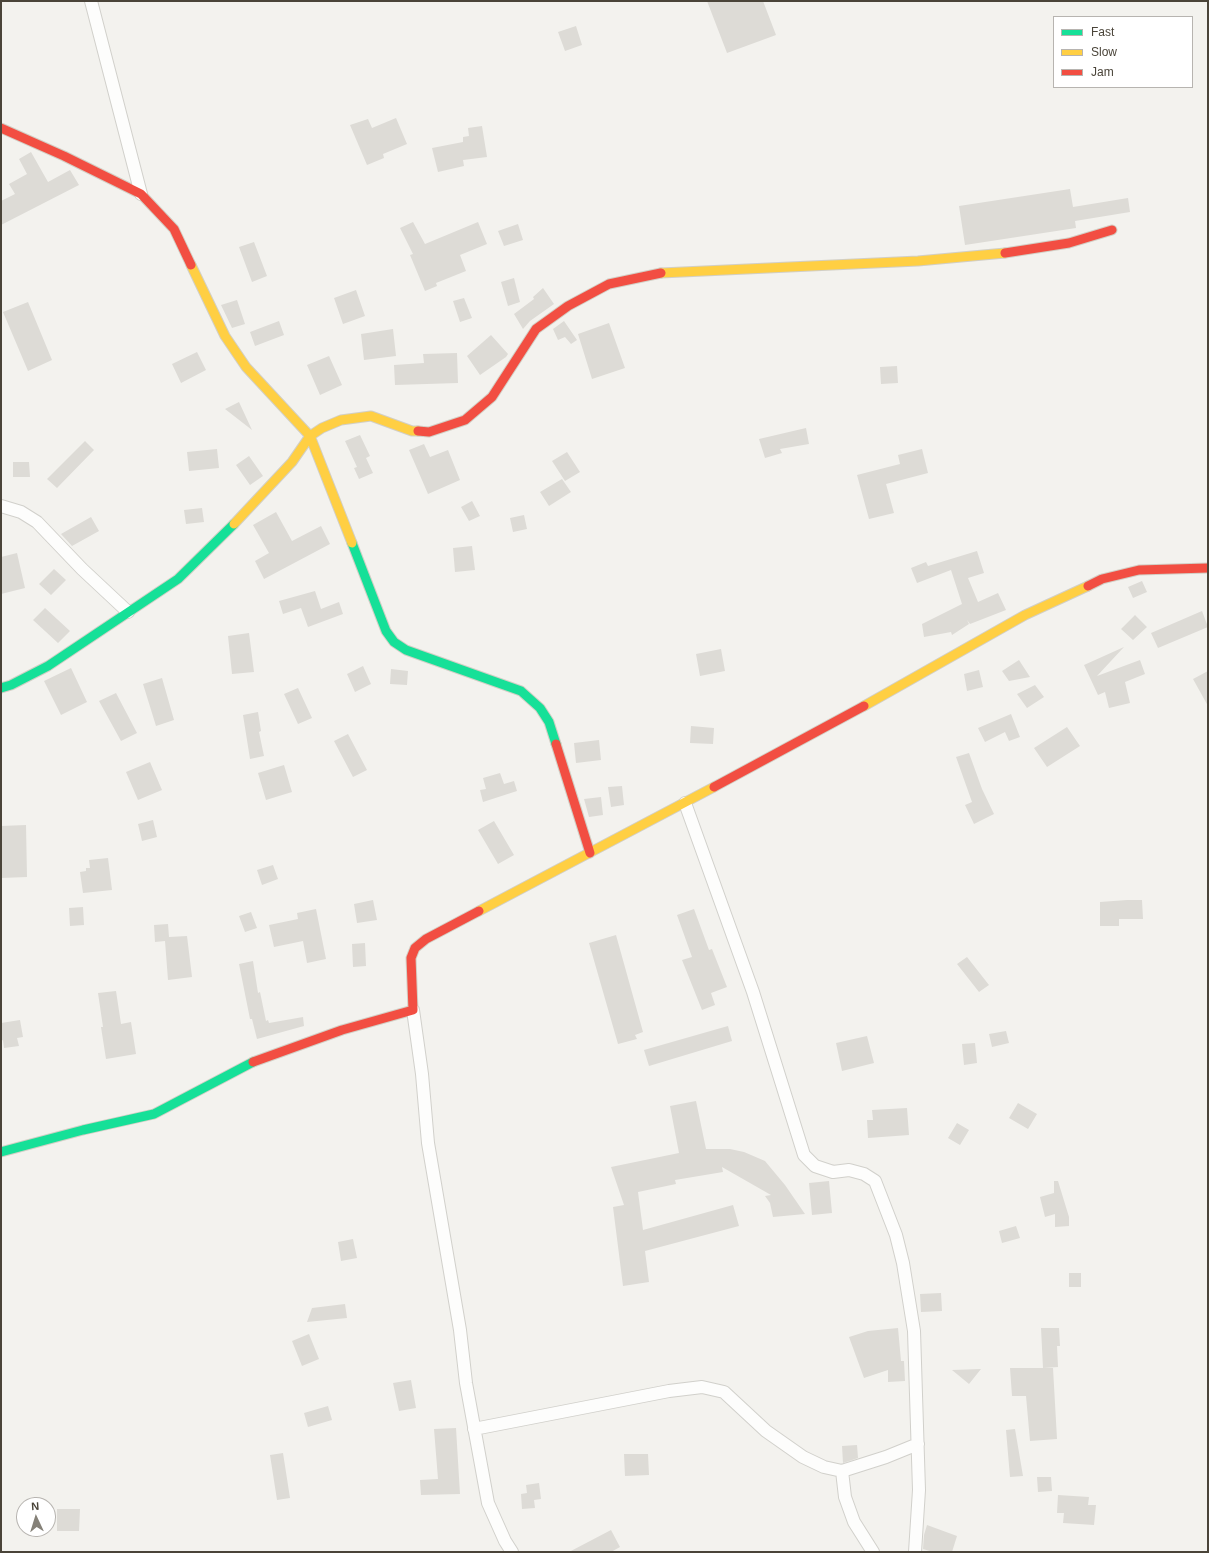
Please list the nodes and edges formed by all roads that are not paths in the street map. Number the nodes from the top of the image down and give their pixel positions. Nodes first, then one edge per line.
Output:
1 (91, 1) edge
2 (1, 128) edge
3 (141, 194) junction
4 (1112, 230) dead end
5 (310, 436) junction
6 (1, 506) edge
7 (1208, 568) edge
8 (128, 612) junction
9 (1, 688) edge
10 (685, 803) junction
11 (590, 853) junction
12 (413, 1010) junction
13 (1, 1152) edge
14 (474, 1429) junction
15 (918, 1444) junction
16 (842, 1471) junction
17 (512, 1552) edge
18 (873, 1552) edge
19 (915, 1552) edge

1 - 3 street
2 - 3 street
3 - 5 street
4 - 5 street
5 - 8 street
5 - 11 street
6 - 8 street
7 - 10 street
8 - 9 street
10 - 11 street
10 - 15 street
11 - 12 street
12 - 13 street
12 - 14 street
14 - 16 street
14 - 17 street
15 - 16 street
15 - 19 street
16 - 18 street

